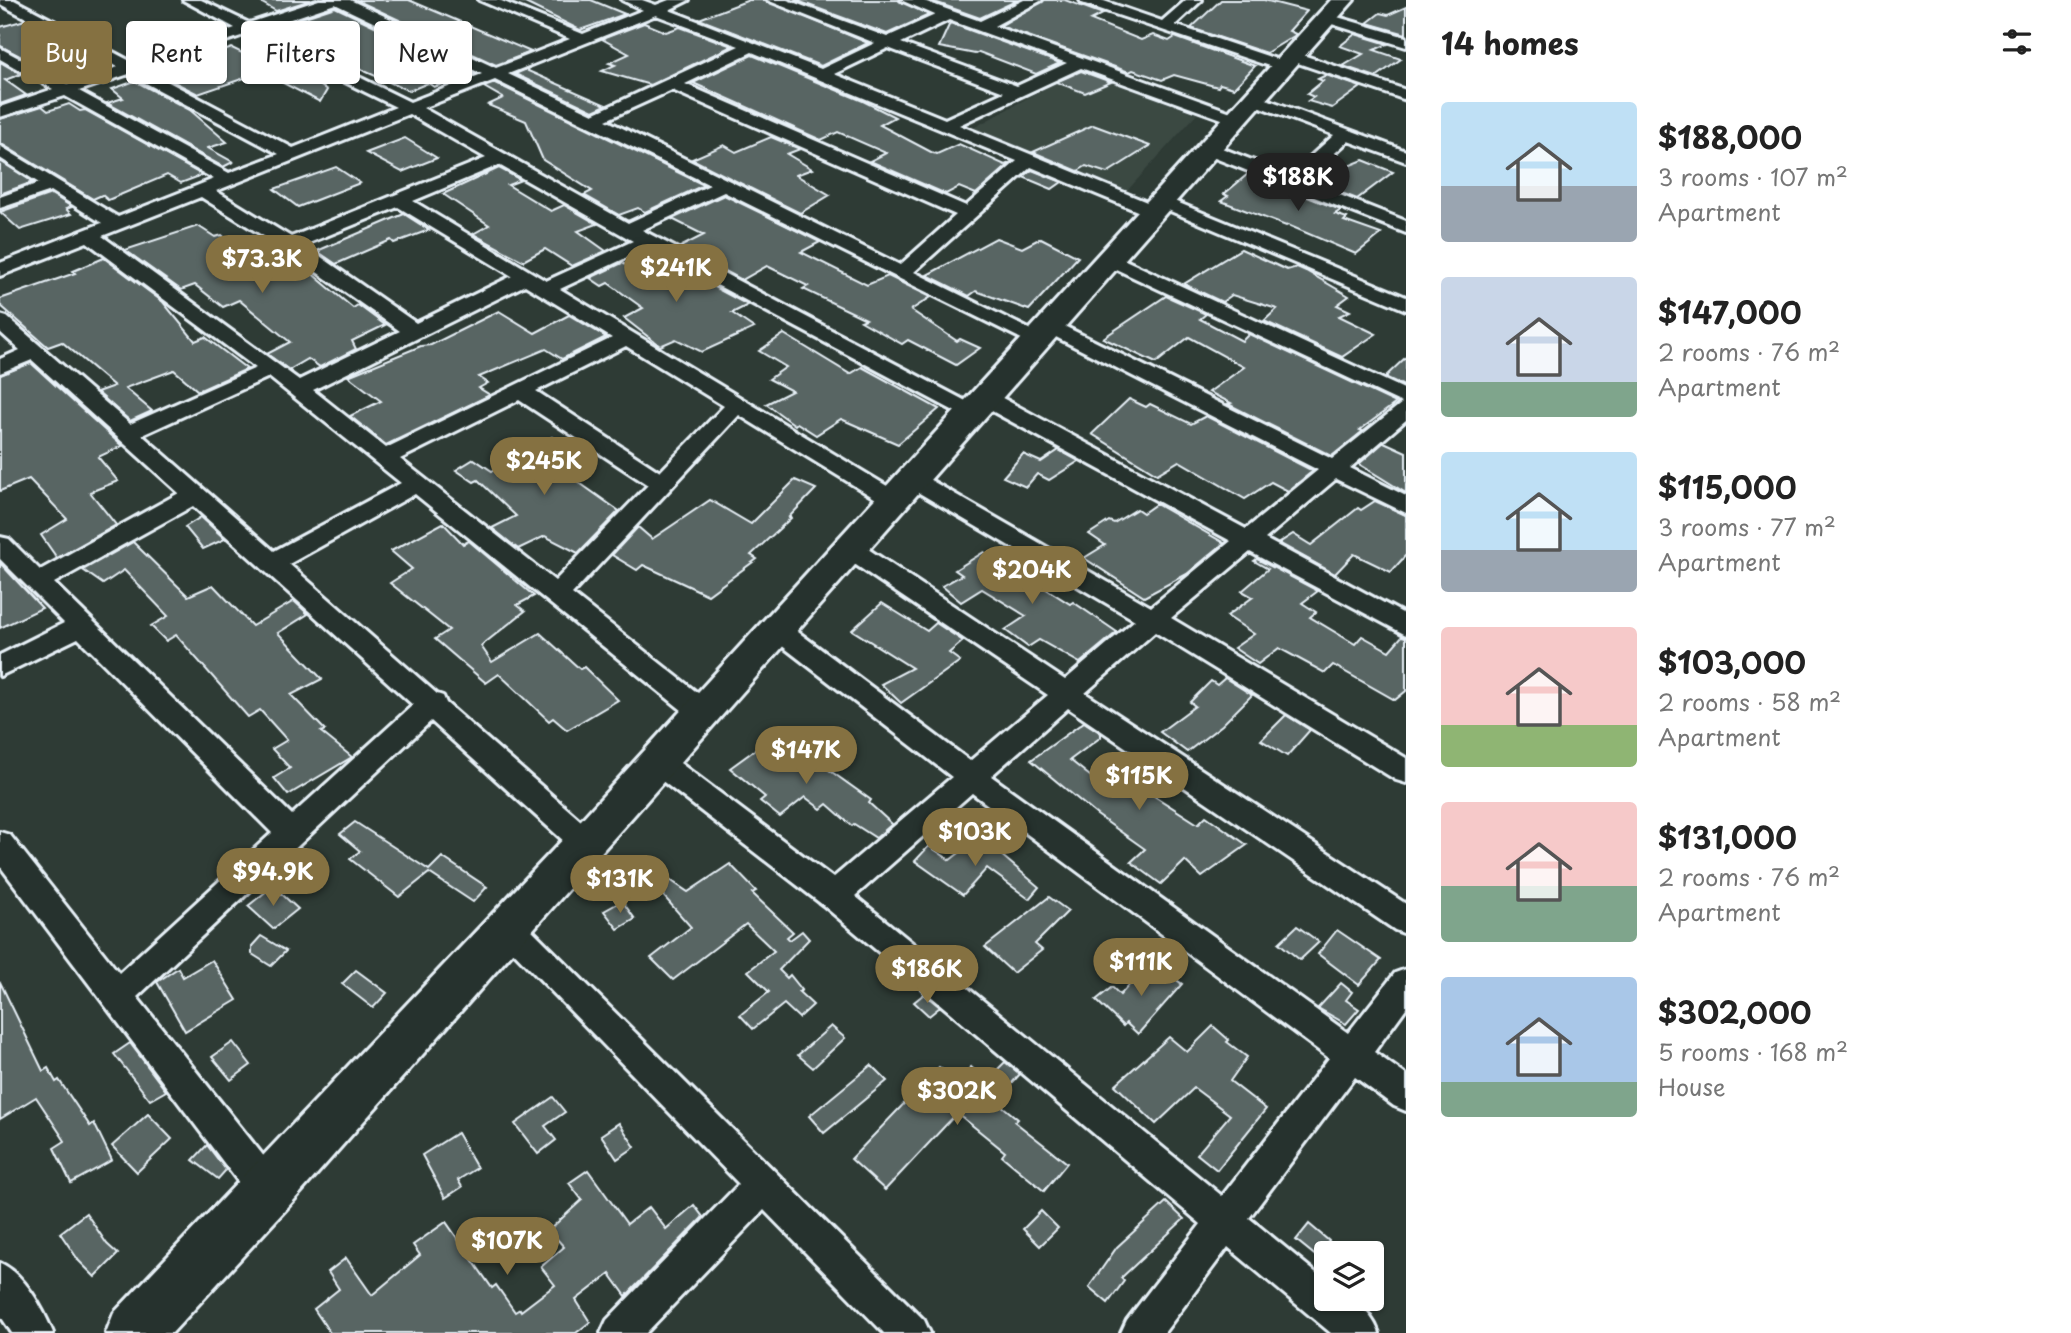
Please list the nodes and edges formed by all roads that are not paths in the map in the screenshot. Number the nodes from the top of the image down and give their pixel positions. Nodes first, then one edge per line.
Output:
1 (3, 0) edge
2 (190, 0) edge
3 (332, 0) edge
4 (338, 0) edge
5 (486, 0) edge
6 (629, 0) edge
7 (682, 0) edge
8 (774, 0) edge
9 (908, 0) edge
10 (1035, 0) edge
11 (1087, 0) edge
12 (1195, 0) edge
13 (1335, 9) edge
14 (656, 10) junction
15 (949, 15) junction
16 (271, 21) edge
17 (241, 26) edge
18 (982, 26) junction
19 (1165, 26) junction
20 (583, 39) junction
21 (890, 42) junction
22 (1406, 42) edge
23 (752, 46) junction
24 (0, 53) edge
25 (1287, 61) junction
26 (1083, 62) junction
27 (126, 64) edge
28 (126, 69) edge
29 (497, 74) junction
30 (822, 74) junction
31 (163, 84) edge
32 (360, 84) edge
33 (673, 84) junction
34 (68, 89) junction
35 (1018, 92) junction
36 (1406, 95) edge
37 (410, 108) junction
38 (1244, 109) junction
39 (0, 112) edge
40 (593, 120) junction
41 (944, 126) junction
42 (1345, 134) junction
43 (1208, 149) junction
44 (0, 151) edge
45 (292, 154) junction
46 (1406, 157) edge
47 (500, 158) junction
48 (1027, 160) junction
49 (228, 180) junction
50 (1293, 183) junction
51 (52, 184) junction
52 (722, 186) junction
53 (203, 190) junction
54 (399, 200) junction
55 (0, 203) edge
56 (1157, 206) junction
57 (969, 215) junction
58 (116, 224) junction
59 (1406, 227) edge
60 (628, 230) junction
61 (89, 235) junction
62 (647, 241) junction
63 (290, 244) junction
64 (1110, 259) junction
65 (0, 270) edge
66 (901, 274) junction
67 (526, 277) junction
68 (546, 288) junction
69 (1406, 304) edge
70 (0, 321) edge
71 (414, 331) junction
72 (1043, 333) junction
73 (627, 338) junction
74 (35, 351) junction
75 (0, 367) edge
76 (270, 369) junction
77 (298, 389) junction
78 (522, 392) junction
79 (1406, 398) edge
80 (736, 406) junction
81 (978, 406) junction
82 (1406, 409) edge
83 (127, 434) junction
84 (386, 457) junction
85 (1336, 470) junction
86 (418, 483) junction
87 (661, 483) junction
88 (903, 490) junction
89 (194, 495) junction
90 (1406, 505) edge
91 (1248, 540) junction
92 (0, 545) edge
93 (850, 549) junction
94 (273, 562) junction
95 (37, 582) junction
96 (556, 596) junction
97 (1153, 619) junction
98 (82, 625) junction
99 (1406, 626) edge
100 (777, 629) junction
101 (0, 666) edge
102 (1066, 694) junction
103 (433, 703) junction
104 (703, 712) junction
105 (658, 762) junction
106 (1406, 772) edge
107 (970, 776) junction
108 (291, 833) junction
109 (586, 842) junction
110 (0, 844) edge
111 (834, 896) junction
112 (1406, 921) edge
113 (509, 927) junction
114 (1406, 983) edge
115 (117, 995) junction
116 (1350, 1055) junction
117 (1406, 1096) edge
118 (764, 1184) junction
119 (268, 1191) junction
120 (1224, 1222) junction
121 (0, 1282) edge
122 (34, 1333) edge
123 (134, 1333) edge
124 (620, 1333) edge
125 (911, 1333) edge
126 (1140, 1333) edge
127 (1360, 1333) edge

1 - 27 street
2 - 17 street
3 - 16 street
4 - 29 street
5 - 20 street
6 - 14 street
7 - 14 street
8 - 21 street
9 - 15 street
10 - 18 street
11 - 19 street
12 - 19 street
13 - 22 street
13 - 25 street
14 - 20 street
14 - 23 street
15 - 18 street
15 - 21 street
18 - 26 street
19 - 25 street
20 - 29 street
21 - 30 street
21 - 35 street
23 - 30 street
23 - 33 street
24 - 34 street
25 - 36 street
25 - 38 street
26 - 35 street
26 - 38 street
28 - 34 street
29 - 37 street
29 - 40 street
30 - 41 street
31 - 45 street
32 - 37 street
33 - 40 street
33 - 57 street
34 - 39 street
34 - 49 street
35 - 41 street
37 - 45 street
37 - 47 street
38 - 42 street
38 - 43 street
40 - 52 street
41 - 48 street
42 - 46 street
42 - 50 street
43 - 50 street
43 - 56 street
44 - 51 street
45 - 49 street
47 - 54 street
47 - 60 street
48 - 56 street
48 - 57 street
49 - 53 street
50 - 59 street
51 - 55 street
51 - 58 street
52 - 60 street
52 - 66 street
53 - 58 street
53 - 63 street
54 - 63 street
54 - 67 street
56 - 64 street
56 - 69 street
57 - 66 street
58 - 61 street
60 - 62 street
61 - 65 street
61 - 76 street
62 - 68 street
62 - 81 street
63 - 71 street
64 - 72 street
64 - 79 street
66 - 72 street
67 - 68 street
67 - 71 street
68 - 73 street
70 - 74 street
71 - 77 street
72 - 81 street
72 - 85 street
73 - 78 street
73 - 80 street
74 - 75 street
74 - 83 street
76 - 77 street
76 - 83 street
77 - 84 street
78 - 84 street
78 - 87 street
80 - 87 street
80 - 88 street
81 - 88 street
81 - 91 street
82 - 85 street
83 - 89 street
84 - 86 street
85 - 90 street
85 - 91 street
86 - 94 street
86 - 96 street
87 - 96 street
88 - 93 street
88 - 97 street
89 - 94 street
89 - 95 street
91 - 97 street
91 - 99 street
92 - 95 street
93 - 100 street
93 - 102 street
94 - 103 street
95 - 98 street
96 - 104 street
97 - 102 street
97 - 106 street
98 - 101 street
98 - 108 street
100 - 104 street
100 - 107 street
102 - 107 street
102 - 112 street
103 - 108 street
103 - 109 street
104 - 105 street
105 - 109 street
105 - 111 street
107 - 111 street
107 - 116 street
108 - 115 street
109 - 113 street
110 - 115 street
111 - 120 street
113 - 118 street
113 - 119 street
114 - 116 street
115 - 119 street
116 - 117 street
116 - 120 street
118 - 124 street
118 - 125 street
119 - 123 street
120 - 126 street
120 - 127 street
121 - 122 street

